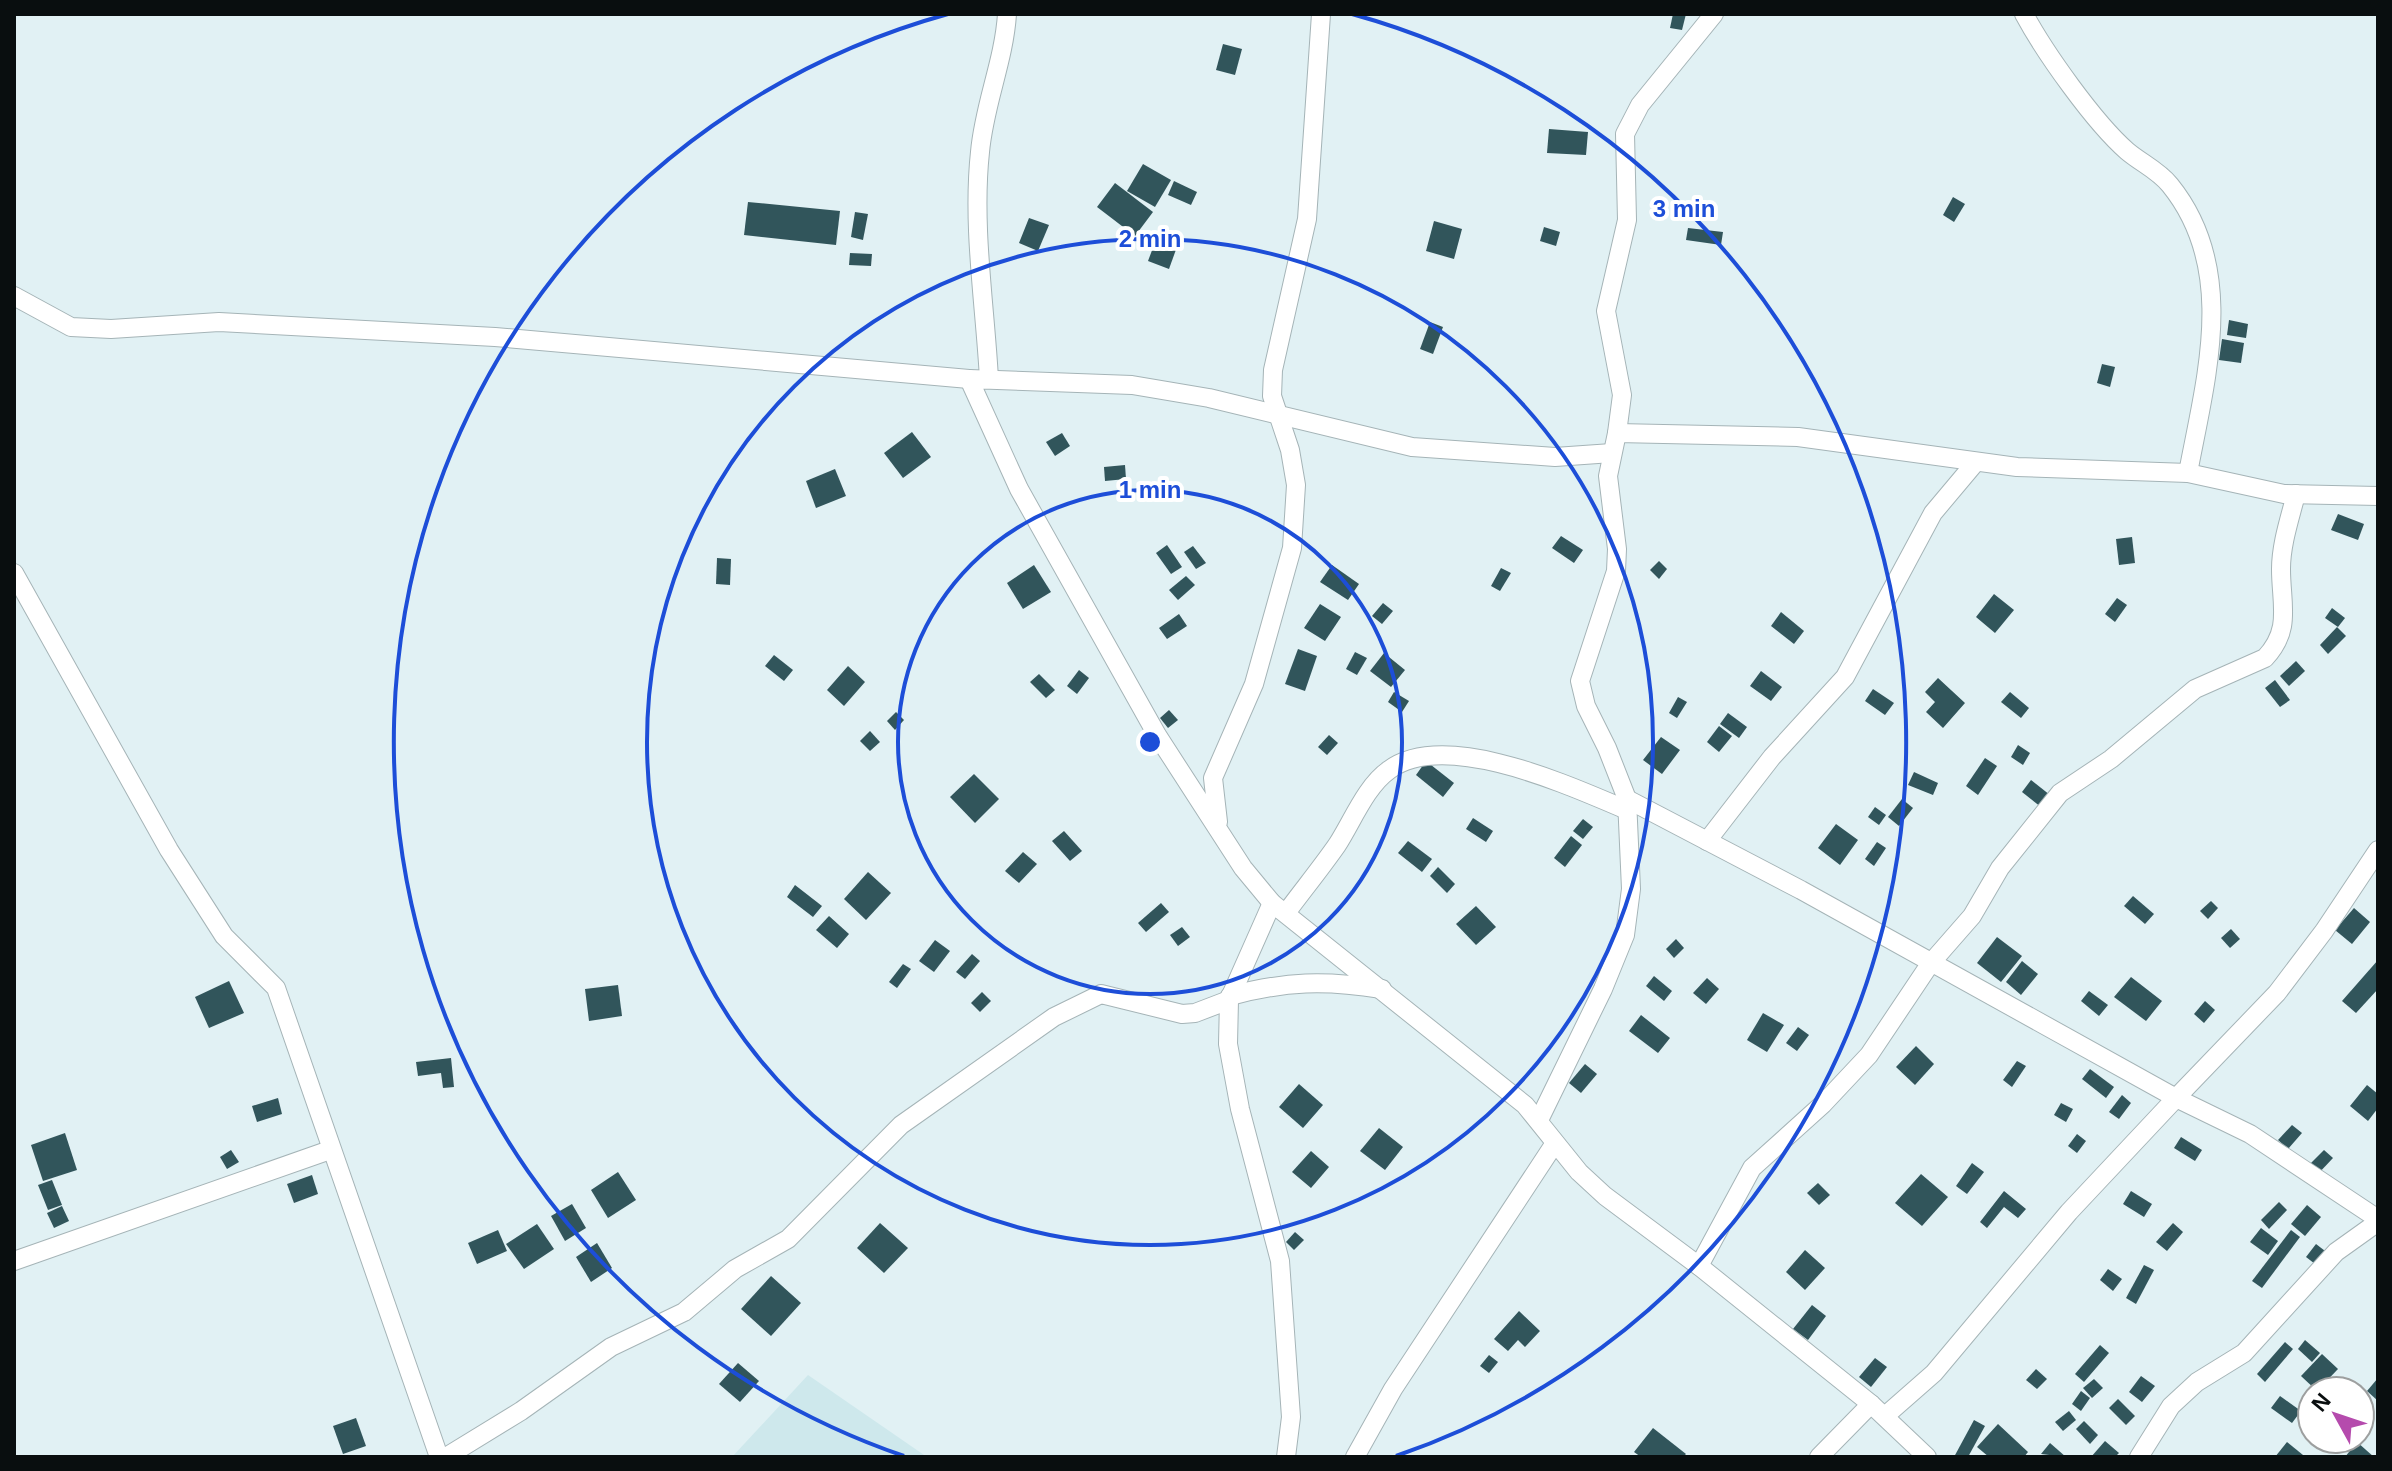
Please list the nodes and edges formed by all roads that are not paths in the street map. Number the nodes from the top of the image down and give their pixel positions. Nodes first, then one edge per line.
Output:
1 (1007, 14) edge
2 (1321, 14) edge
3 (1714, 14) edge
4 (2024, 14) edge
5 (14, 296) edge
6 (969, 379) junction
7 (989, 379) junction
8 (1276, 414) junction
9 (1617, 433) junction
10 (1612, 453) junction
11 (1975, 463) junction
12 (2188, 473) junction
13 (2296, 494) junction
14 (2378, 496) edge
15 (14, 573) edge
16 (1627, 805) junction
17 (1220, 833) junction
18 (1707, 841) junction
19 (2378, 850) edge
20 (1279, 908) junction
21 (1930, 964) junction
22 (1384, 990) junction
23 (1229, 998) junction
24 (2176, 1098) junction
25 (1539, 1120) junction
26 (1555, 1143) junction
27 (330, 1150) junction
28 (2378, 1220) edge
29 (14, 1261) edge
30 (1699, 1266) junction
31 (1878, 1410) junction
32 (439, 1457) edge
33 (446, 1457) edge
34 (1286, 1457) edge
35 (1355, 1457) edge
36 (1819, 1457) edge
37 (1927, 1457) edge
38 (2139, 1457) edge

1 - 7 street
2 - 8 street
3 - 9 street
4 - 12 street
5 - 6 street
6 - 7 street
6 - 17 street
7 - 8 street
8 - 10 street
8 - 17 street
9 - 10 street
9 - 11 street
10 - 16 street
11 - 12 street
11 - 18 street
12 - 13 street
13 - 14 street
13 - 21 street
15 - 27 street
16 - 18 street
16 - 20 street
16 - 25 street
17 - 20 street
18 - 21 street
19 - 24 street
20 - 22 street
20 - 23 street
21 - 24 street
21 - 30 street
22 - 23 street
22 - 25 street
23 - 33 street
23 - 34 street
24 - 28 street
24 - 31 street
25 - 26 street
26 - 30 street
26 - 35 street
27 - 29 street
27 - 32 street
28 - 38 street
30 - 31 street
31 - 36 street
31 - 37 street

